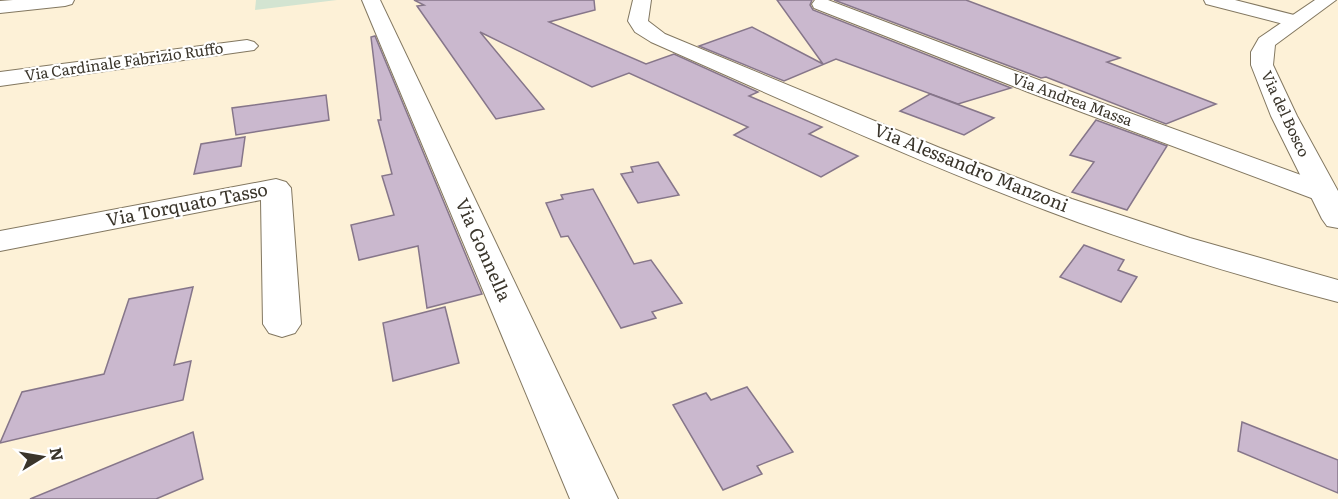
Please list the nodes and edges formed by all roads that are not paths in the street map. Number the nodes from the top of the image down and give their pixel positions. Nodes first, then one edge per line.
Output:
1 (65, 0) edge
2 (371, 0) edge
3 (642, 0) edge
4 (1213, 0) edge
5 (1328, 0) edge
6 (821, 4) dead end
7 (0, 7) edge
8 (1295, 21) junction
9 (247, 46) dead end
10 (0, 79) edge
11 (1324, 193) junction
12 (1338, 219) edge
13 (0, 241) edge
14 (1338, 291) edge
15 (282, 324) dead end
16 (594, 499) edge

1 - 7 street
2 - 16 street, Via Gonnella
3 - 14 street, Via Alessandro Manzoni
4 - 8 street
5 - 8 street, Via del Bosco
6 - 11 street, Via Andrea Massa
8 - 11 street, Via del Bosco
9 - 10 street, Via Cardinale Fabrizio Ruffo
11 - 12 street, Via del Bosco
13 - 15 street, Via Torquato Tasso

